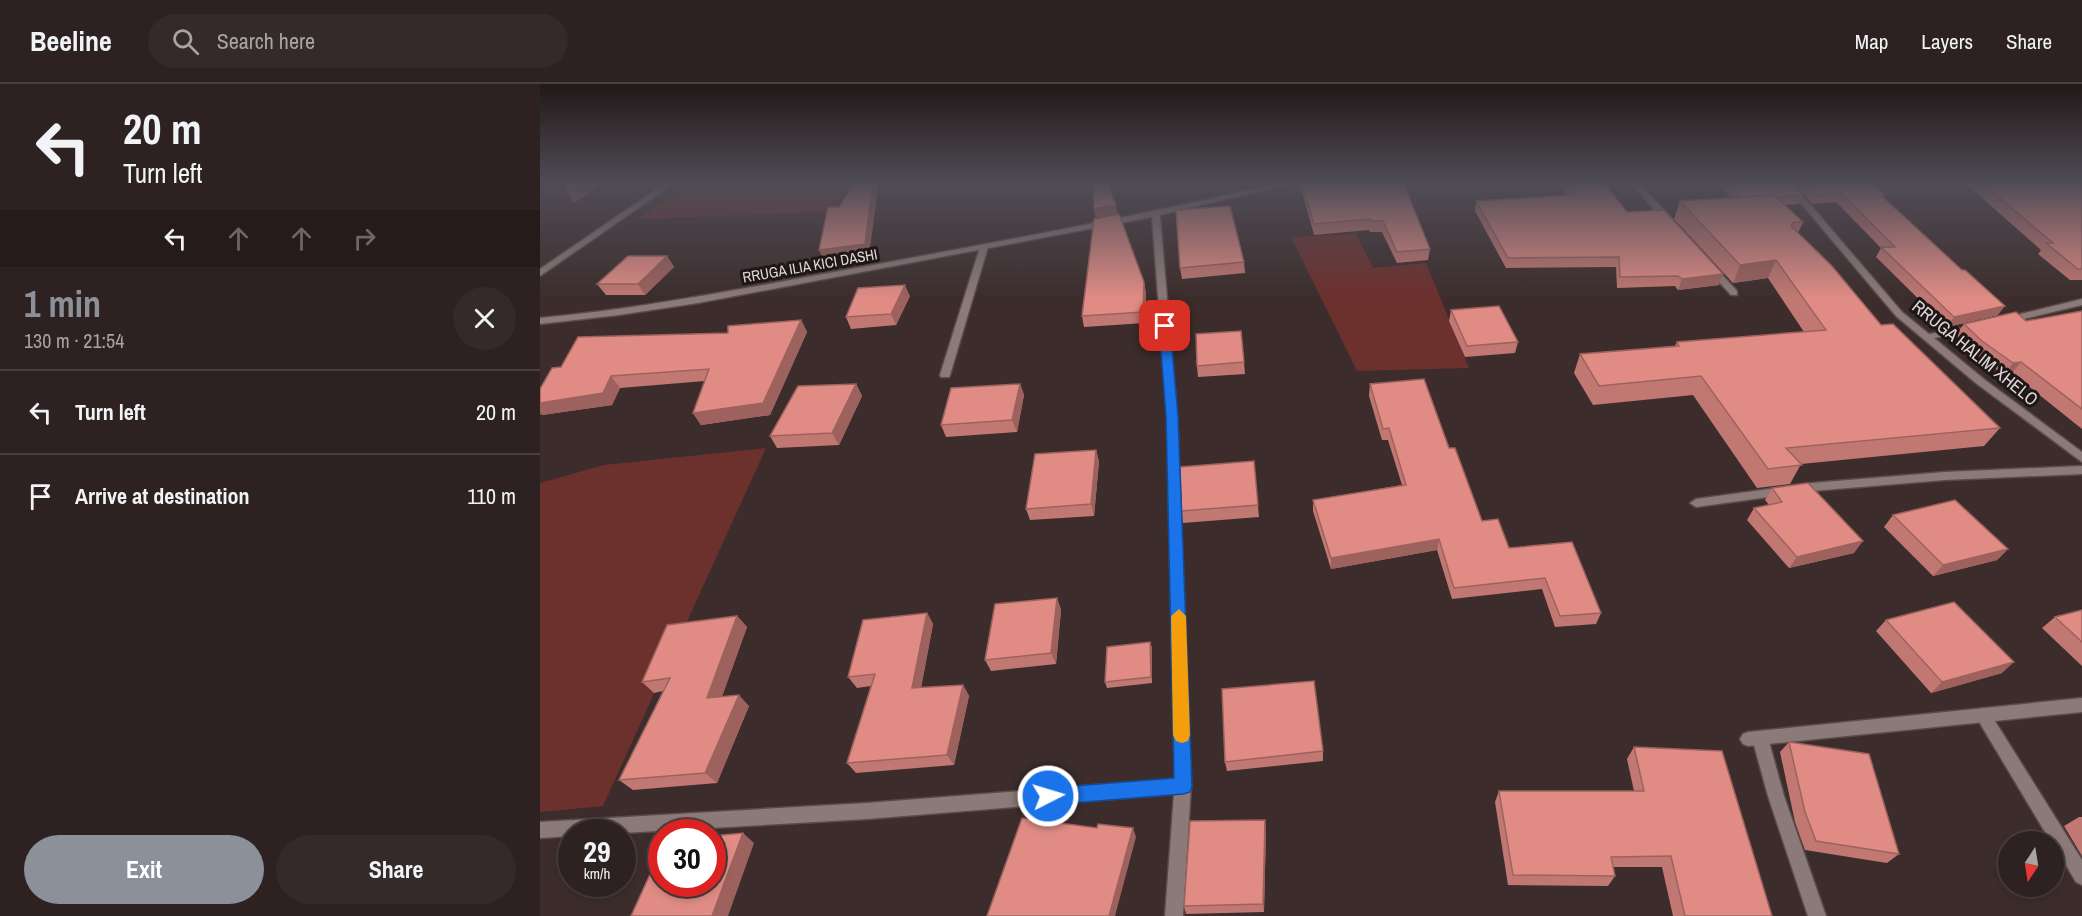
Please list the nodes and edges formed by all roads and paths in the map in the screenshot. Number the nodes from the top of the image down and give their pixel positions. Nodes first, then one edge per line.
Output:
1 (615, 221) edge
2 (1116, 221) edge
3 (1157, 221) edge
4 (1668, 221) edge
5 (1820, 221) edge
6 (1672, 225) edge
7 (984, 247) junction
8 (540, 259) edge
9 (1703, 259) edge
10 (541, 272) edge
11 (1734, 293) dead end
12 (2082, 302) edge
13 (540, 321) edge
14 (1926, 338) junction
15 (945, 375) dead end
16 (2082, 458) edge
17 (2082, 470) edge
18 (1696, 503) dead end
19 (2082, 705) edge
20 (1983, 715) junction
21 (1183, 786) junction
22 (540, 830) edge
23 (2082, 876) edge
24 (1174, 916) edge
25 (1817, 916) edge

1 - 10 street
2 - 7 street, RRUGA ILIA KICI DASHI
3 - 21 street
4 - 6 street
5 - 14 street, RRUGA HALIM XHELO
7 - 13 street, RRUGA ILIA KICI DASHI
7 - 15 street
8 - 10 street
9 - 11 street
12 - 14 street
14 - 16 street, RRUGA HALIM XHELO
17 - 18 street
19 - 20 street
20 - 23 street
20 - 25 street
21 - 22 street
21 - 24 street

